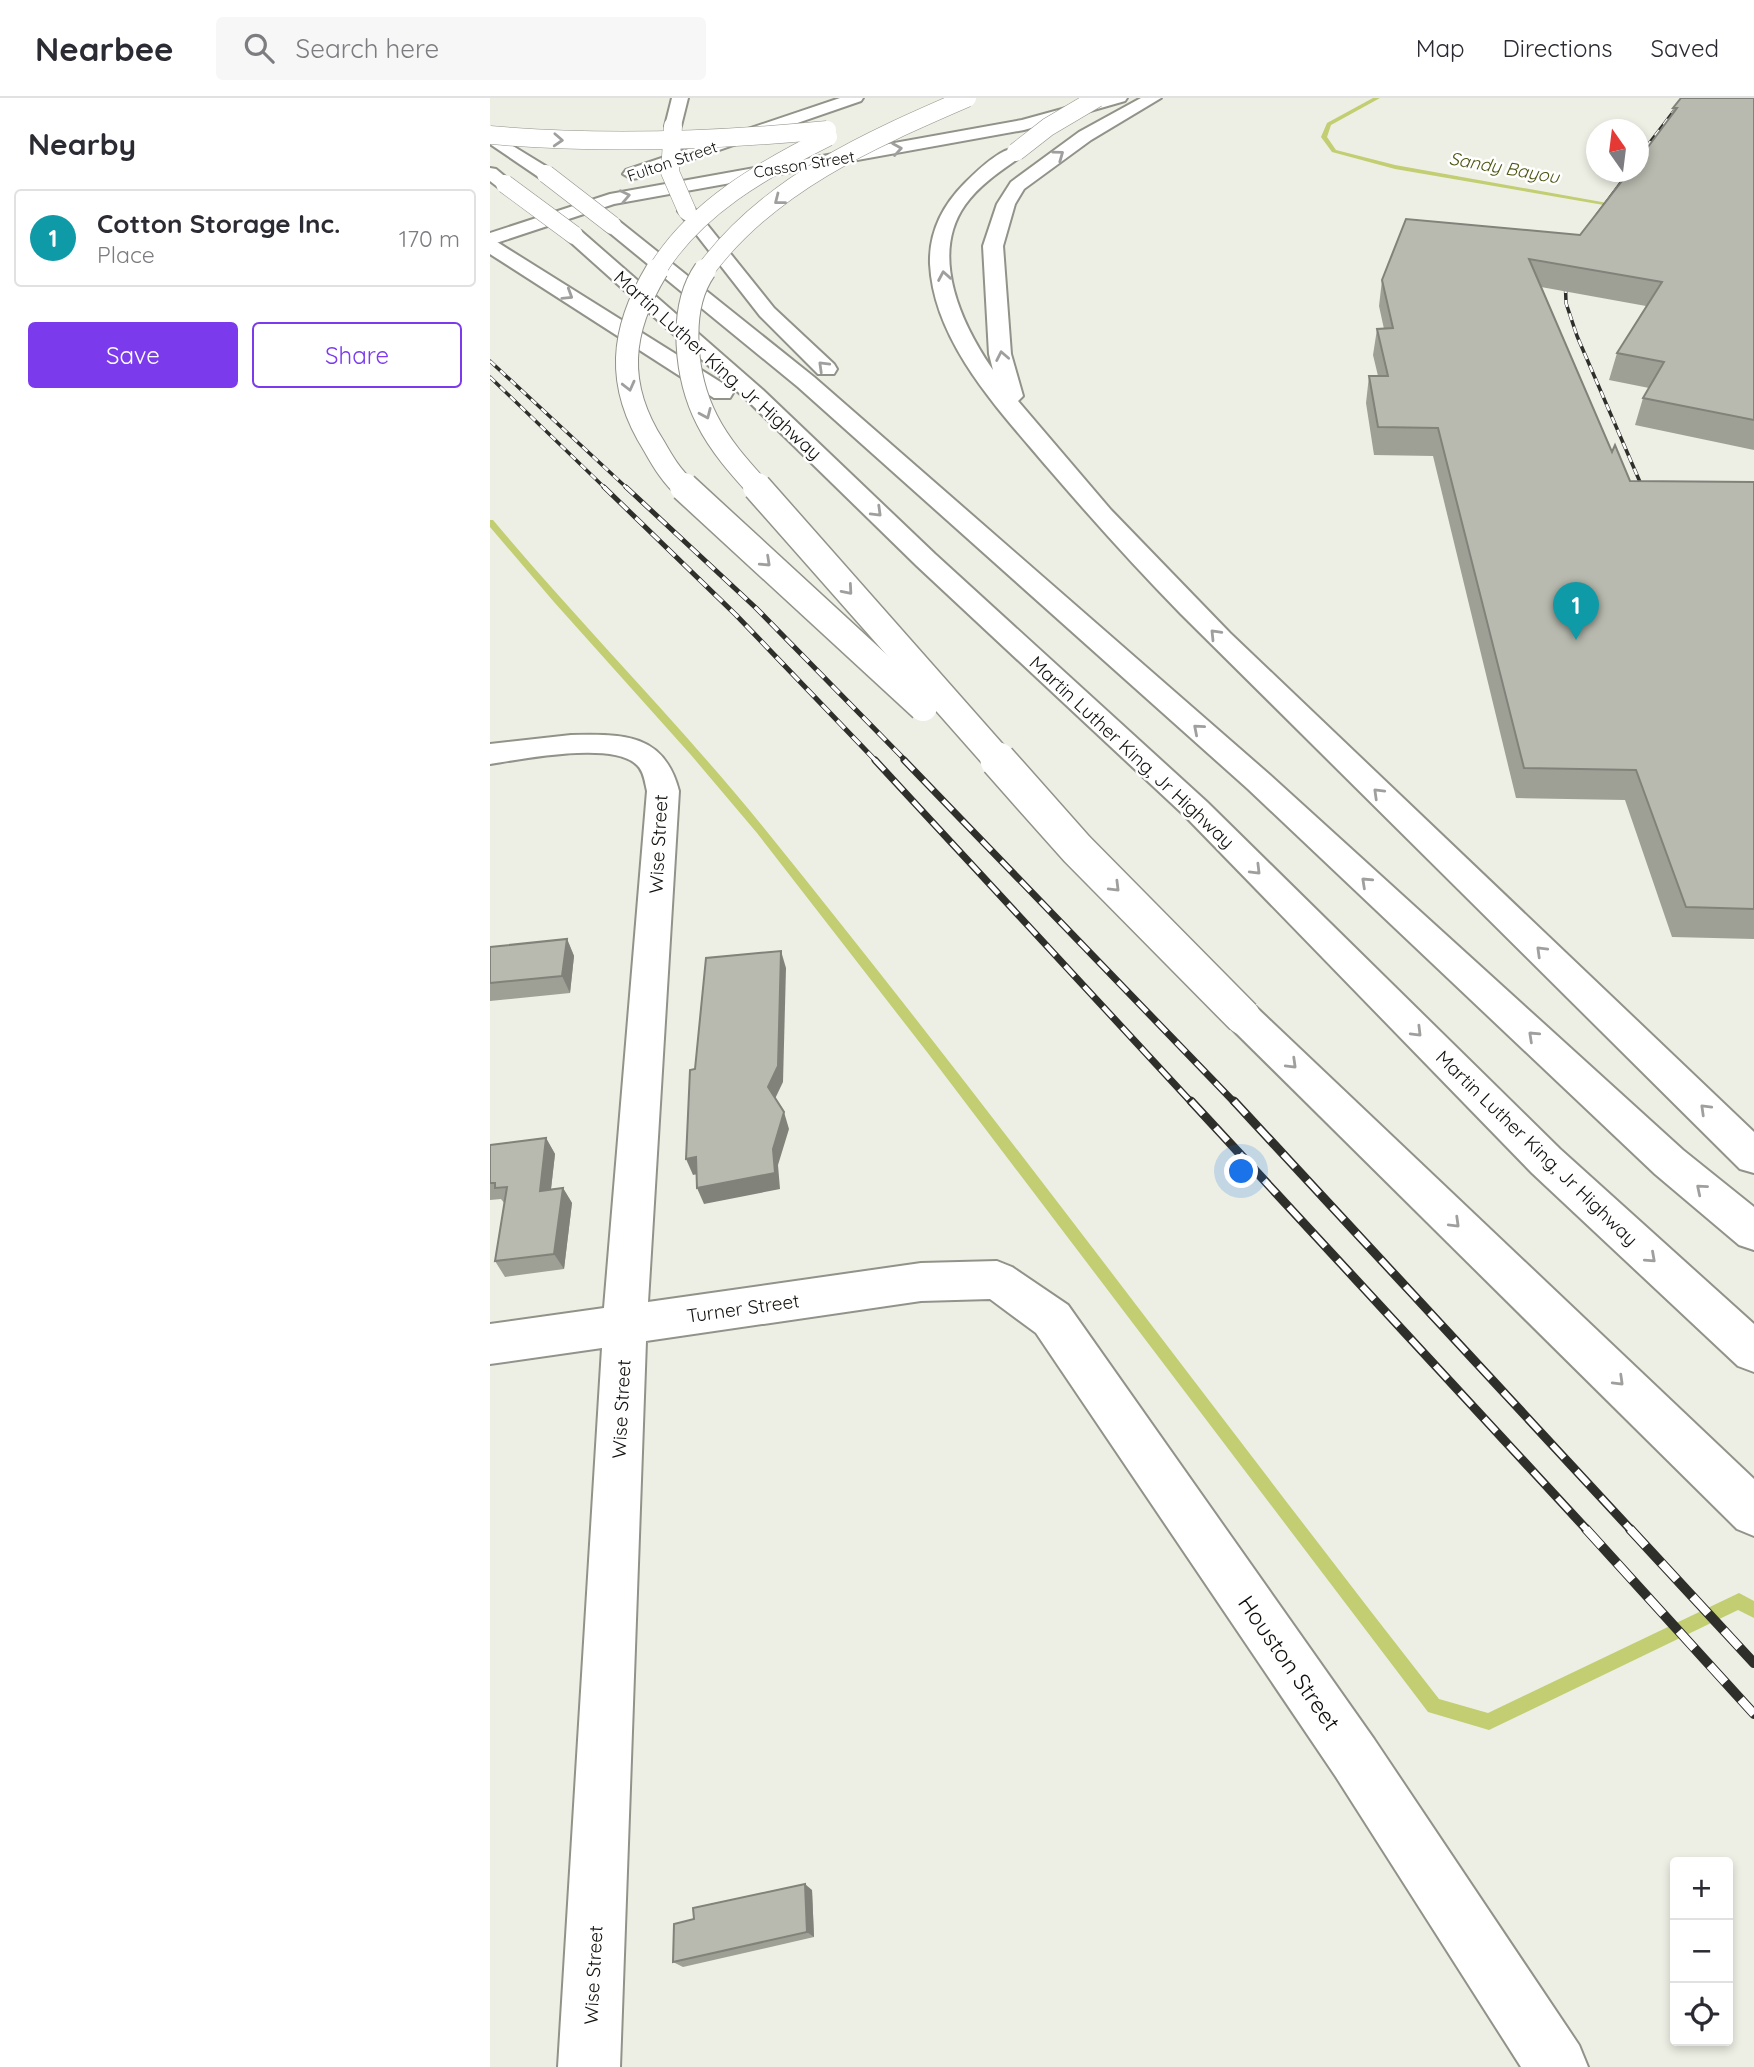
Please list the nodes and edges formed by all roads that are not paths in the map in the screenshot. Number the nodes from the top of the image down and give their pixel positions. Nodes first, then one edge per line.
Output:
1 (680, 98) edge
2 (855, 98) edge
3 (912, 98) edge
4 (1097, 98) edge
5 (1119, 98) edge
6 (1153, 98) edge
7 (973, 101) edge
8 (872, 124) dead end
9 (847, 127) dead end
10 (490, 136) edge
11 (498, 179) edge
12 (490, 223) edge
13 (490, 239) edge
14 (490, 246) edge
15 (1019, 422) junction
16 (873, 443) junction
17 (852, 488) junction
18 (490, 754) edge
19 (1077, 849) junction
20 (1754, 1157) edge
21 (1754, 1233) edge
22 (997, 1280) joint
23 (625, 1325) junction
24 (490, 1344) edge
25 (1754, 1352) edge
26 (1754, 1512) edge
27 (589, 2067) edge
28 (1557, 2067) edge

16 -> 1 main road, bridge
2 - 12 main road, Fulton Street
3 -> 19 main road, bridge
15 -> 4 main road, bridge
13 -> 5 main road, Casson Street
15 -> 6 main road
7 - 8 main road, bridge
7 -> 19 main road, bridge
10 -> 9 main road, bridge
10 - 16 main road, Martin Luther King, Jr Highway, bridge
11 - 17 main road, Martin Luther King, Jr Highway, bridge
14 -> 17 main road
20 -> 15 main road
21 -> 16 main road, Martin Luther King, Jr Highway
17 -> 25 main road, Martin Luther King, Jr Highway
18 - 23 main road, Wise Street
19 -> 26 main road, bridge
22 - 23 main road, Turner Street
22 - 28 main road, Houston Street
23 - 24 main road, Turner Street
23 - 27 main road, Wise Street

